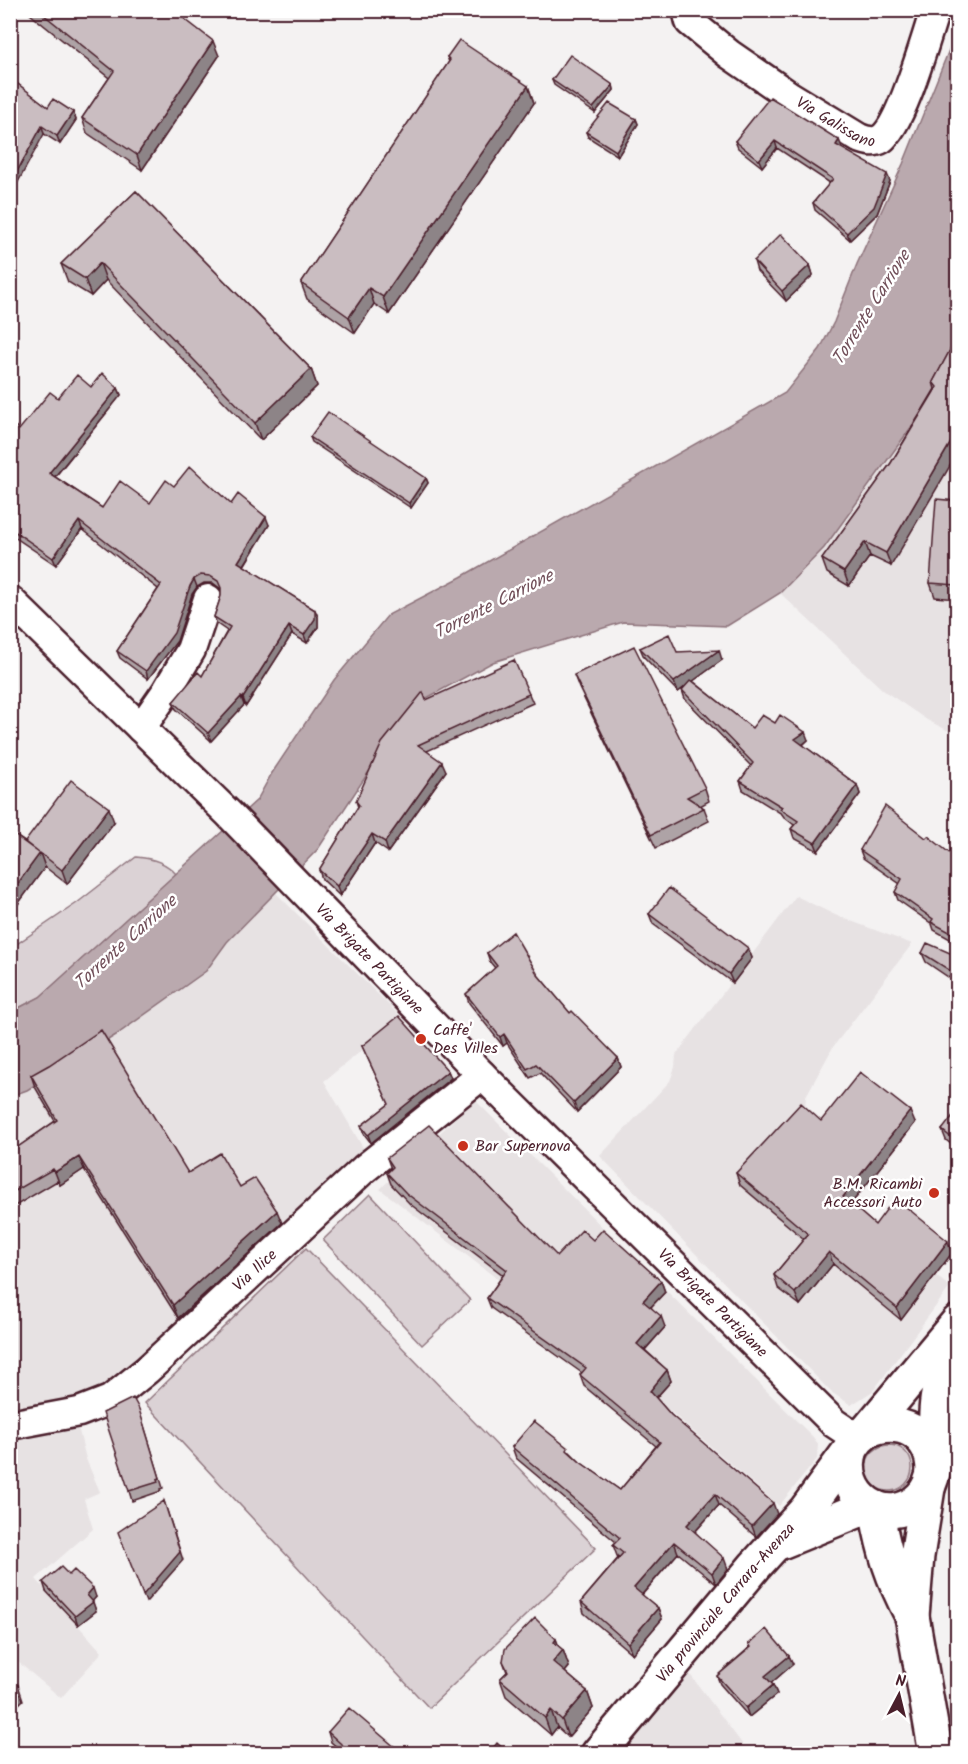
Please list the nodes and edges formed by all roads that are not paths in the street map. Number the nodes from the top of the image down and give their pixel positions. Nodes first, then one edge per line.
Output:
1 (687, 10) edge
2 (935, 10) edge
3 (208, 599) dead end
4 (10, 600) edge
5 (141, 728) junction
6 (482, 1075) junction
7 (957, 1322) edge
8 (957, 1343) edge
9 (10, 1425) edge
10 (858, 1440) junction
11 (930, 1481) junction
12 (876, 1508) junction
13 (776, 1543) junction
14 (912, 1616) junction
15 (598, 1754) edge
16 (936, 1754) edge

1 - 2 street, Via Galissano
3 - 5 street
4 - 5 street, Via Brigate Partigiane
5 - 6 street, Via Brigate Partigiane
6 - 9 street, Via Ilice
6 - 10 street, Via Brigate Partigiane
7 - 10 main road, Via provinciale Carrara-Avenza
8 - 11 main road
10 - 11 main road
10 - 12 main road
10 - 13 main road, Via provinciale Carrara-Avenza
11 - 12 main road
11 - 14 main road
12 - 13 main road
12 - 14 main road
13 - 15 main road, Via provinciale Carrara-Avenza
14 - 16 main road

